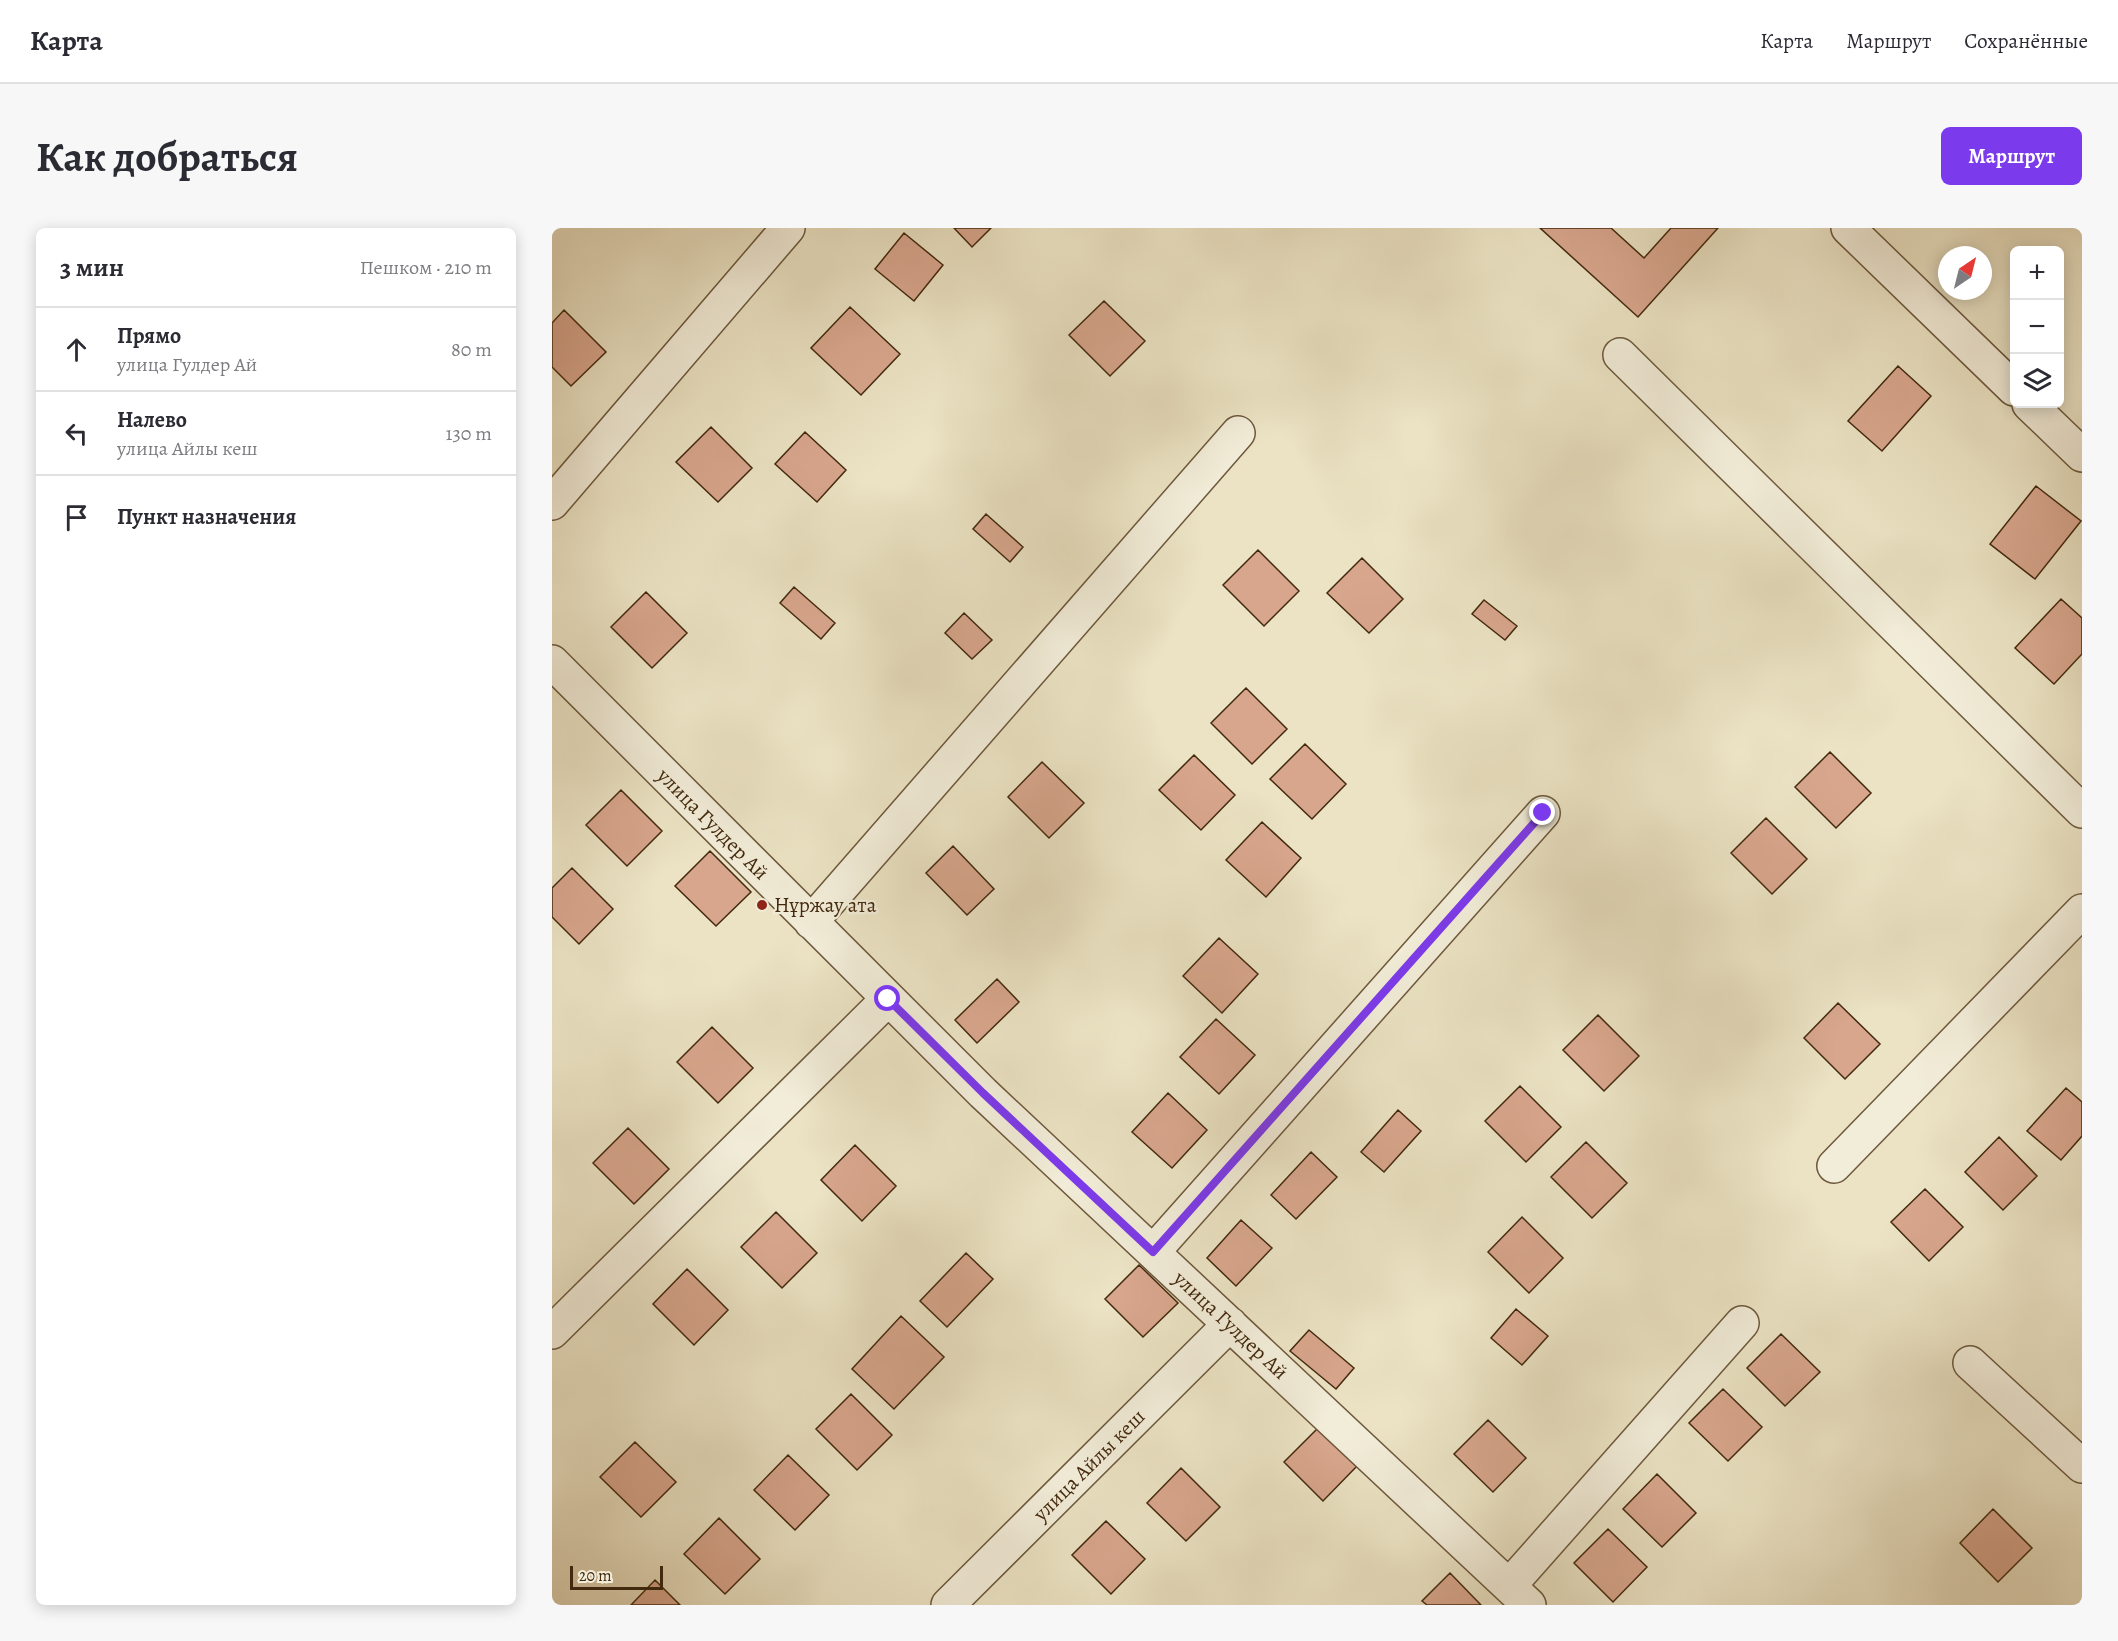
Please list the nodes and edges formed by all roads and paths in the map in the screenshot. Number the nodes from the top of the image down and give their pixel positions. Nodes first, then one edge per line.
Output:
1 (788, 228) edge
2 (1848, 228) edge
3 (1620, 355) dead end
4 (2010, 385) edge
5 (2034, 408) edge
6 (1238, 433) dead end
7 (2082, 455) edge
8 (552, 503) edge
9 (552, 662) edge
10 (2082, 811) edge
11 (1543, 813) dead end
12 (2082, 910) edge
13 (811, 922) junction
14 (888, 999) junction
15 (1834, 1166) dead end
16 (1153, 1252) junction
17 (1742, 1323) dead end
18 (1230, 1324) junction
19 (552, 1332) edge
20 (1970, 1363) dead end
21 (2082, 1466) edge
22 (1519, 1595) edge
23 (948, 1605) edge

1 - 8 street
2 - 4 street
3 - 10 street
5 - 7 street
6 - 13 street
9 - 13 street, улица Гулдер Ай
11 - 16 street
12 - 15 street
13 - 14 street, улица Гулдер Ай
14 - 16 street, улица Гулдер Ай
14 - 19 street
16 - 18 street, улица Гулдер Ай
17 - 22 street
18 - 22 street, улица Гулдер Ай
18 - 23 street, улица Айлы кеш
20 - 21 street

